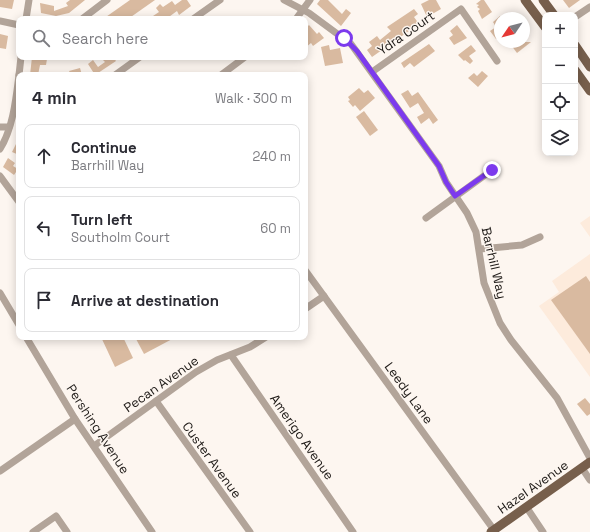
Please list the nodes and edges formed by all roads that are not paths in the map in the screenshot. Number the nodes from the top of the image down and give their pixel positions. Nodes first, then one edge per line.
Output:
1 (29, 0) edge
2 (107, 0) edge
3 (220, 0) edge
4 (284, 0) edge
5 (310, 0) edge
6 (525, 0) edge
7 (543, 0) edge
8 (590, 7) edge
9 (304, 10) junction
10 (552, 12) edge
11 (578, 15) edge
12 (26, 16) edge
13 (86, 16) edge
14 (197, 16) edge
15 (299, 16) edge
16 (0, 21) edge
17 (542, 23) edge
18 (16, 24) edge
19 (577, 48) edge
20 (22, 60) edge
21 (136, 60) edge
22 (241, 60) edge
23 (497, 61) dead end
24 (590, 67) edge
25 (20, 72) edge
26 (119, 72) edge
27 (224, 72) edge
28 (372, 72) junction
29 (578, 74) edge
30 (590, 91) edge
31 (16, 99) edge
32 (0, 126) edge
33 (9, 127) junction
34 (0, 149) edge
35 (492, 170) dead end
36 (0, 176) edge
37 (455, 196) junction
38 (16, 198) edge
39 (426, 218) dead end
40 (540, 237) dead end
41 (480, 249) junction
42 (308, 274) edge
43 (0, 293) edge
44 (324, 296) junction
45 (308, 307) edge
46 (16, 320) edge
47 (28, 340) edge
48 (261, 340) edge
49 (231, 355) junction
50 (156, 401) junction
51 (75, 418) junction
52 (94, 446) junction
53 (590, 458) edge
54 (590, 462) edge
55 (582, 468) junction
56 (0, 471) edge
57 (590, 480) edge
58 (526, 508) junction
59 (492, 531) edge
60 (33, 532) edge
61 (67, 532) edge
62 (152, 532) edge
63 (250, 532) edge
64 (353, 532) edge
65 (543, 532) edge

1 - 12 street
2 - 13 street
3 - 14 street
4 - 9 street, Barrhill Way
5 - 9 street
6 - 17 main road
7 - 10 main road
8 - 11 street
9 - 15 street
9 - 28 street, Barrhill Way
16 - 18 street
19 - 24 main road
20 - 25 street
21 - 26 street
22 - 27 street
23 - 28 street, Ydra Court
28 - 37 street, Barrhill Way
29 - 30 main road
31 - 33 street
32 - 33 street
33 - 34 street
35 - 37 street
36 - 38 street
37 - 39 street
37 - 41 street, Barrhill Way
40 - 41 street
41 - 53 street, Barrhill Way
42 - 44 street, Leedy Lane
43 - 46 street
44 - 45 street
44 - 59 street, Leedy Lane
47 - 51 street, Pershing Avenue
48 - 49 street, Pecan Avenue
49 - 50 street, Pecan Avenue
49 - 64 street, Amerigo Avenue
50 - 52 street, Pecan Avenue
50 - 63 street, Custer Avenue
51 - 52 street, Pershing Avenue
51 - 56 street
52 - 62 street, Pershing Avenue
54 - 55 main road, Hazel Avenue
55 - 57 street
55 - 58 main road, Hazel Avenue
58 - 59 main road, Hazel Avenue
58 - 65 street
60 - 61 street

